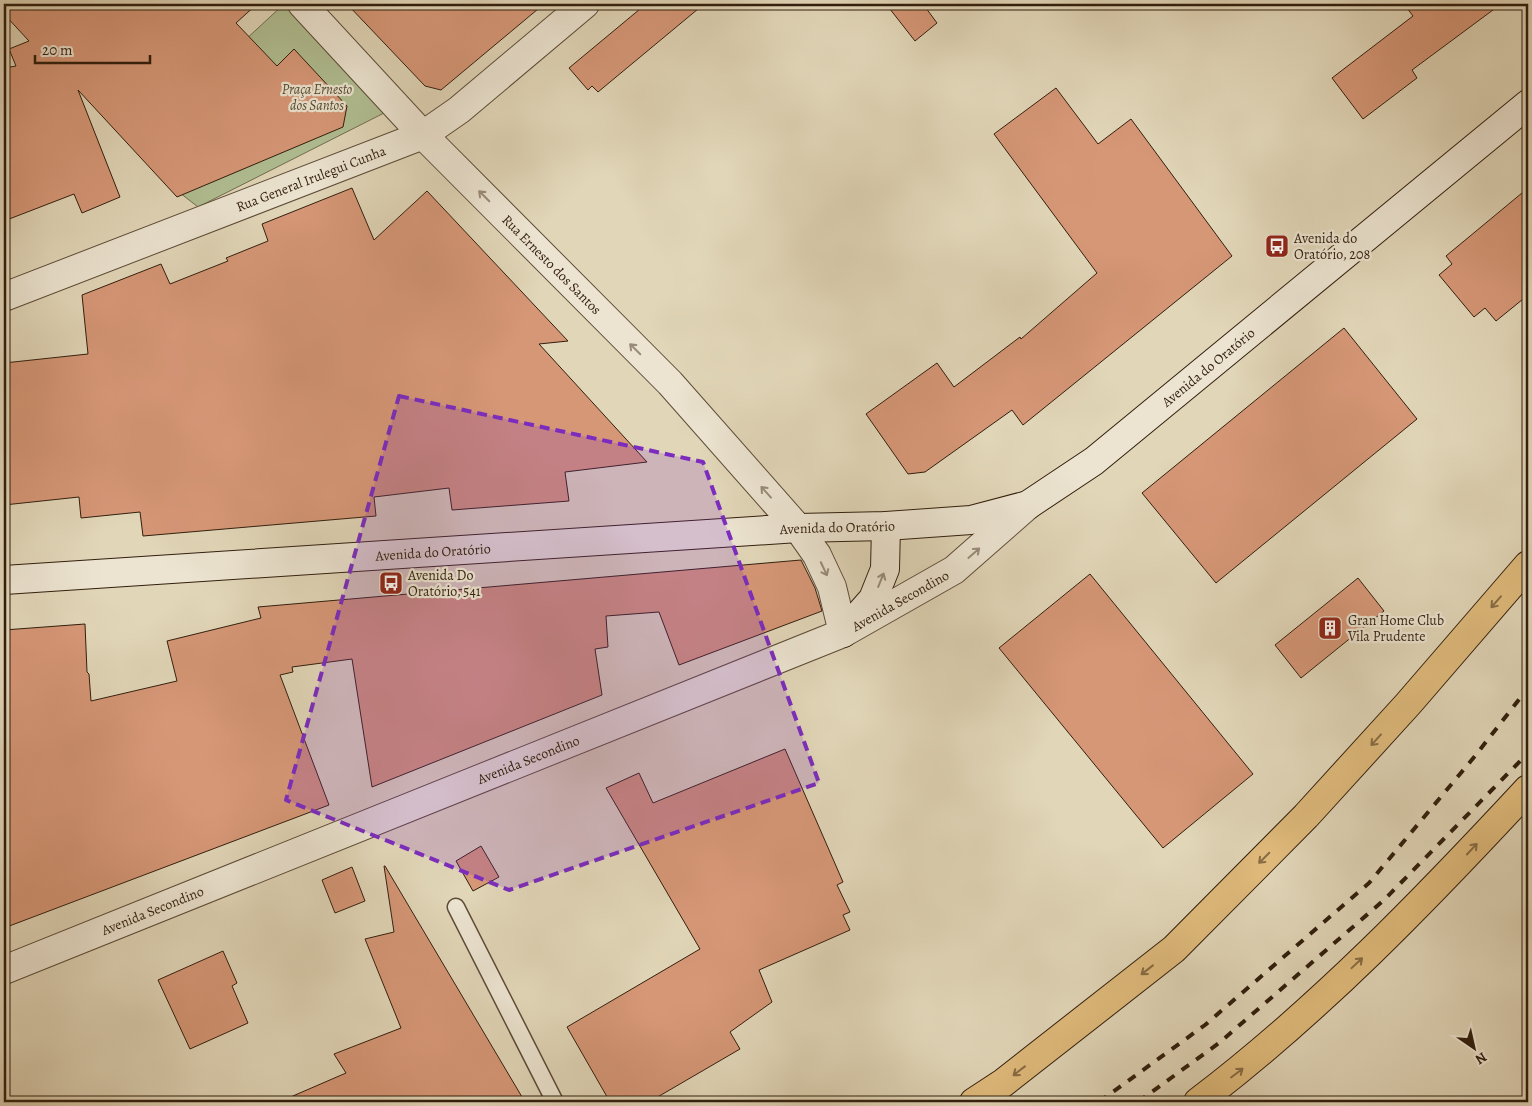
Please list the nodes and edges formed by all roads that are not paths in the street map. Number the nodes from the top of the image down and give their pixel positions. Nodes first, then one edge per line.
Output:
1 (302, 4) edge
2 (585, 4) edge
3 (1528, 104) edge
4 (423, 135) junction
5 (4, 297) edge
6 (1028, 505) junction
7 (886, 526) junction
8 (798, 528) junction
9 (1528, 565) edge
10 (4, 580) edge
11 (843, 633) junction
12 (1528, 789) edge
13 (456, 907) dead end
14 (4, 970) edge
15 (555, 1102) edge
16 (974, 1102) edge
17 (1198, 1102) edge

1 - 4 street, Rua Ernesto dos Santos
2 - 4 street, Rua General Irulegui Cunha
3 - 6 street, Avenida do Oratório
4 - 5 street, Rua General Irulegui Cunha
8 -> 4 street, Rua Ernesto dos Santos
6 - 7 street, Avenida do Oratório
11 -> 6 street, Avenida Secondino
7 - 8 street, Avenida do Oratório
11 -> 7 street
8 - 10 street, Avenida do Oratório
8 -> 11 street, Rua Ernesto dos Santos
9 -> 16 main road
11 - 14 street, Avenida Secondino
17 -> 12 main road
13 - 15 lane

